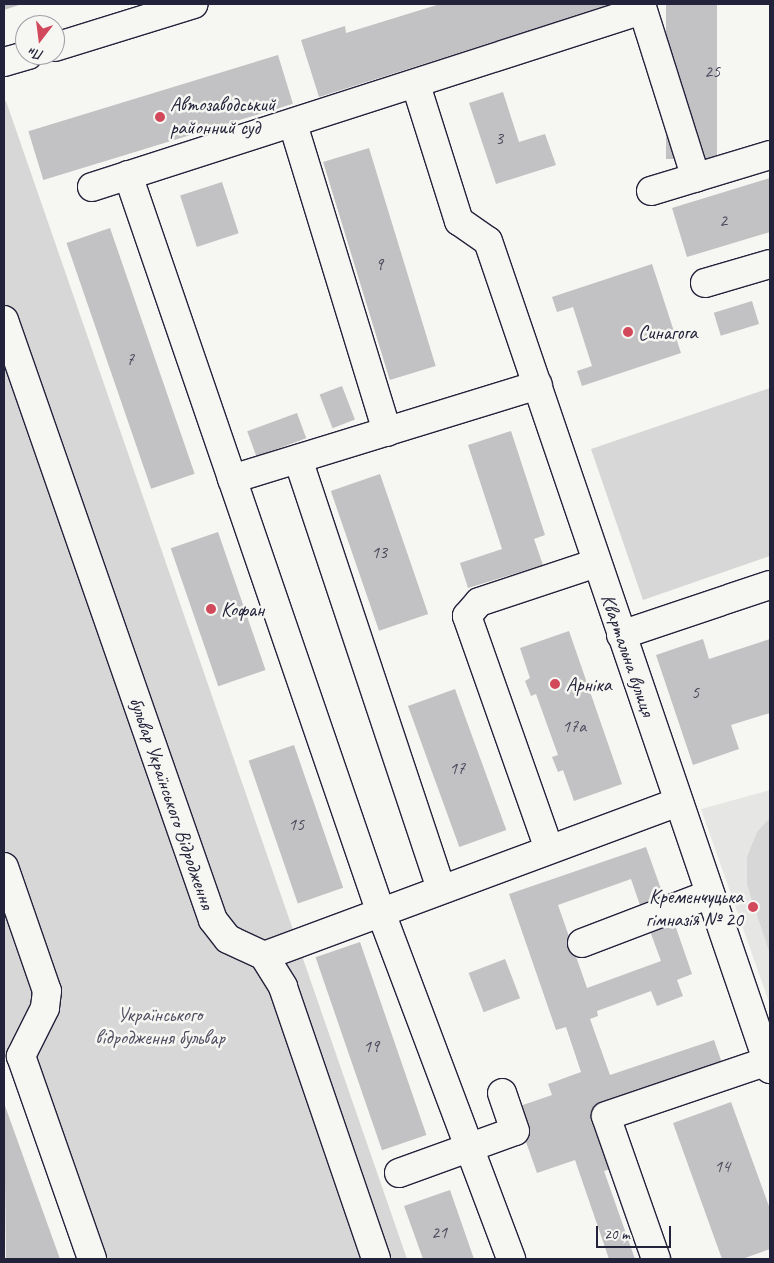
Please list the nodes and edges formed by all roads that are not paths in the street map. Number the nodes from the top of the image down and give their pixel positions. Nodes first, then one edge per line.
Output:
1 (194, 4) edge
2 (642, 7) edge
3 (65, 44) edge
4 (416, 86) junction
5 (293, 124) junction
6 (770, 155) edge
7 (128, 175) junction
8 (696, 178) junction
9 (92, 186) dead end
10 (651, 191) dead end
11 (770, 264) edge
12 (705, 283) dead end
13 (4, 320) edge
14 (538, 385) junction
15 (387, 432) junction
16 (298, 459) junction
17 (232, 479) junction
18 (596, 562) junction
19 (770, 585) edge
20 (621, 635) junction
21 (678, 802) junction
22 (549, 849) junction
23 (4, 867) edge
24 (441, 888) junction
25 (710, 894) junction
26 (380, 910) junction
27 (582, 944) dead end
28 (264, 956) junction
29 (37, 1022) junction
30 (4, 1034) edge
31 (769, 1065) edge
32 (502, 1093) dead end
33 (469, 1148) junction
34 (398, 1173) dead end
35 (92, 1259) edge
36 (376, 1259) edge
37 (511, 1259) edge
38 (656, 1259) edge

1 - 3 street
2 - 4 street
2 - 8 street
4 - 5 street
4 - 14 street, Квартальна вулиця
5 - 7 street
5 - 15 street
6 - 8 street
7 - 9 street
7 - 17 street
8 - 10 street
11 - 12 street
13 - 28 street, бульвар Українського Відродження
14 - 15 street
14 - 18 street, Квартальна вулиця
15 - 16 street
16 - 17 street
16 - 24 street
17 - 26 street
18 - 20 street, Квартальна вулиця
18 - 22 street
19 - 20 street
20 - 21 street, Квартальна вулиця
21 - 22 street
21 - 25 street, Квартальна вулиця
22 - 24 street
23 - 29 street
24 - 26 street
25 - 27 street
25 - 31 street, Квартальна вулиця
26 - 28 street
26 - 33 street
28 - 36 street
29 - 30 street
29 - 35 street
31 - 38 street
32 - 33 street
33 - 34 street
33 - 37 street

